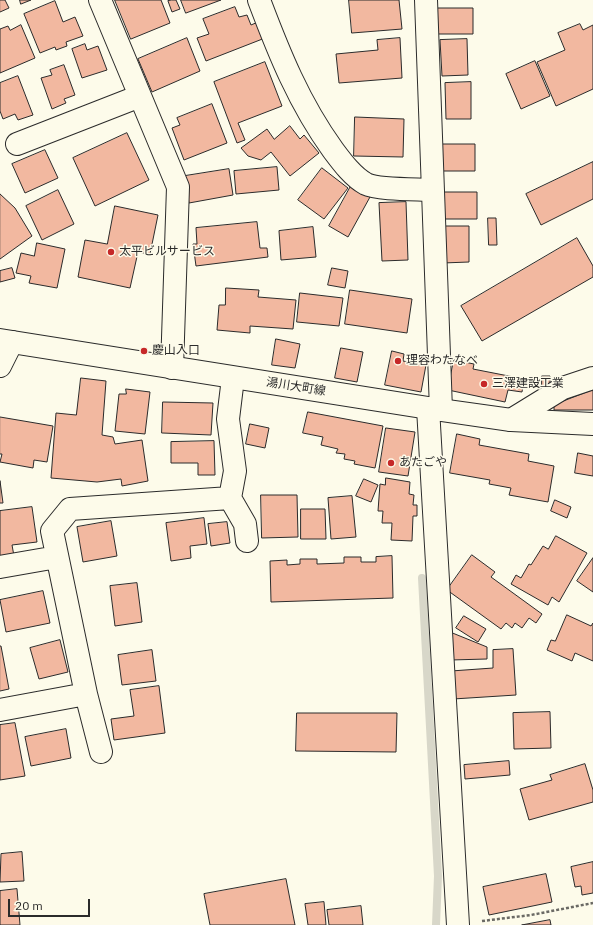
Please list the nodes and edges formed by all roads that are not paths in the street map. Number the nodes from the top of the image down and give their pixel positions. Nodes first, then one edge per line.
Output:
1 (100, 0) edge
2 (259, 0) edge
3 (426, 0) edge
4 (140, 96) junction
5 (17, 144) dead end
6 (433, 190) junction
7 (6, 341) edge
8 (0, 366) edge
9 (172, 368) junction
10 (233, 378) junction
11 (593, 378) edge
12 (434, 409) junction
13 (511, 420) junction
14 (593, 424) edge
15 (230, 498) junction
16 (247, 541) dead end
17 (57, 557) junction
18 (0, 567) edge
19 (86, 694) junction
20 (0, 710) edge
21 (101, 752) dead end
22 (458, 925) edge

1 - 4 street
2 - 6 street
3 - 6 street
4 - 5 street
4 - 9 street
6 - 12 street
7 - 8 street
7 - 9 street, 湯川大町線
9 - 10 street, 湯川大町線
10 - 12 street, 湯川大町線
10 - 15 street
11 - 13 street
12 - 13 street, 湯川大町線
12 - 22 street
13 - 14 street, 湯川大町線
15 - 16 street
15 - 17 street
17 - 18 street
17 - 19 street
19 - 20 street
19 - 21 street

